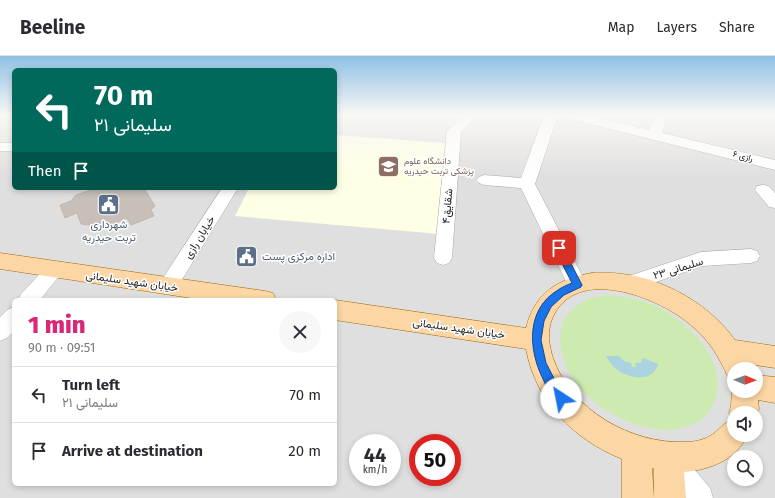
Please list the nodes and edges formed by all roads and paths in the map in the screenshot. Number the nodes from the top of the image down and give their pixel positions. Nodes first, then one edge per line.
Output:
1 (454, 136) edge
2 (544, 136) edge
3 (657, 136) edge
4 (0, 147) edge
5 (12, 147) edge
6 (775, 166) edge
7 (484, 180) dead end
8 (527, 184) junction
9 (229, 190) edge
10 (763, 190) dead end
11 (775, 203) edge
12 (751, 256) dead end
13 (443, 258) dead end
14 (0, 261) edge
15 (55, 270) junction
16 (630, 283) junction
17 (577, 285) junction
18 (168, 286) junction
19 (30, 298) edge
20 (251, 298) edge
21 (337, 310) edge
22 (12, 318) edge
23 (0, 332) edge
24 (536, 340) junction
25 (775, 357) edge
26 (732, 360) edge
27 (763, 388) edge
28 (775, 390) edge
29 (727, 441) edge
30 (636, 451) junction
31 (668, 458) junction
32 (638, 498) edge
33 (670, 498) edge
34 (700, 498) edge

1 - 13 street, شقایق۴
2 - 8 street
3 - 6 street, رازی ۶
4 - 5 street
7 - 8 street
8 - 17 street
9 - 18 street, خیابان رازی
10 - 11 street
12 - 16 street, سلیمانی ۲۳
14 - 15 main road, خیابان شهید سلیمانی
15 - 18 main road, خیابان شهید سلیمانی
15 - 19 street
16 - 17 main road
16 - 26 main road
17 - 24 main road
18 - 20 main road, خیابان شهید سلیمانی
21 - 24 main road, خیابان شهید سلیمانی
22 - 23 street
24 - 30 main road
25 - 26 main road
27 - 28 main road
29 - 31 main road
30 - 31 main road
30 - 32 main road
31 - 33 main road
31 - 34 street

